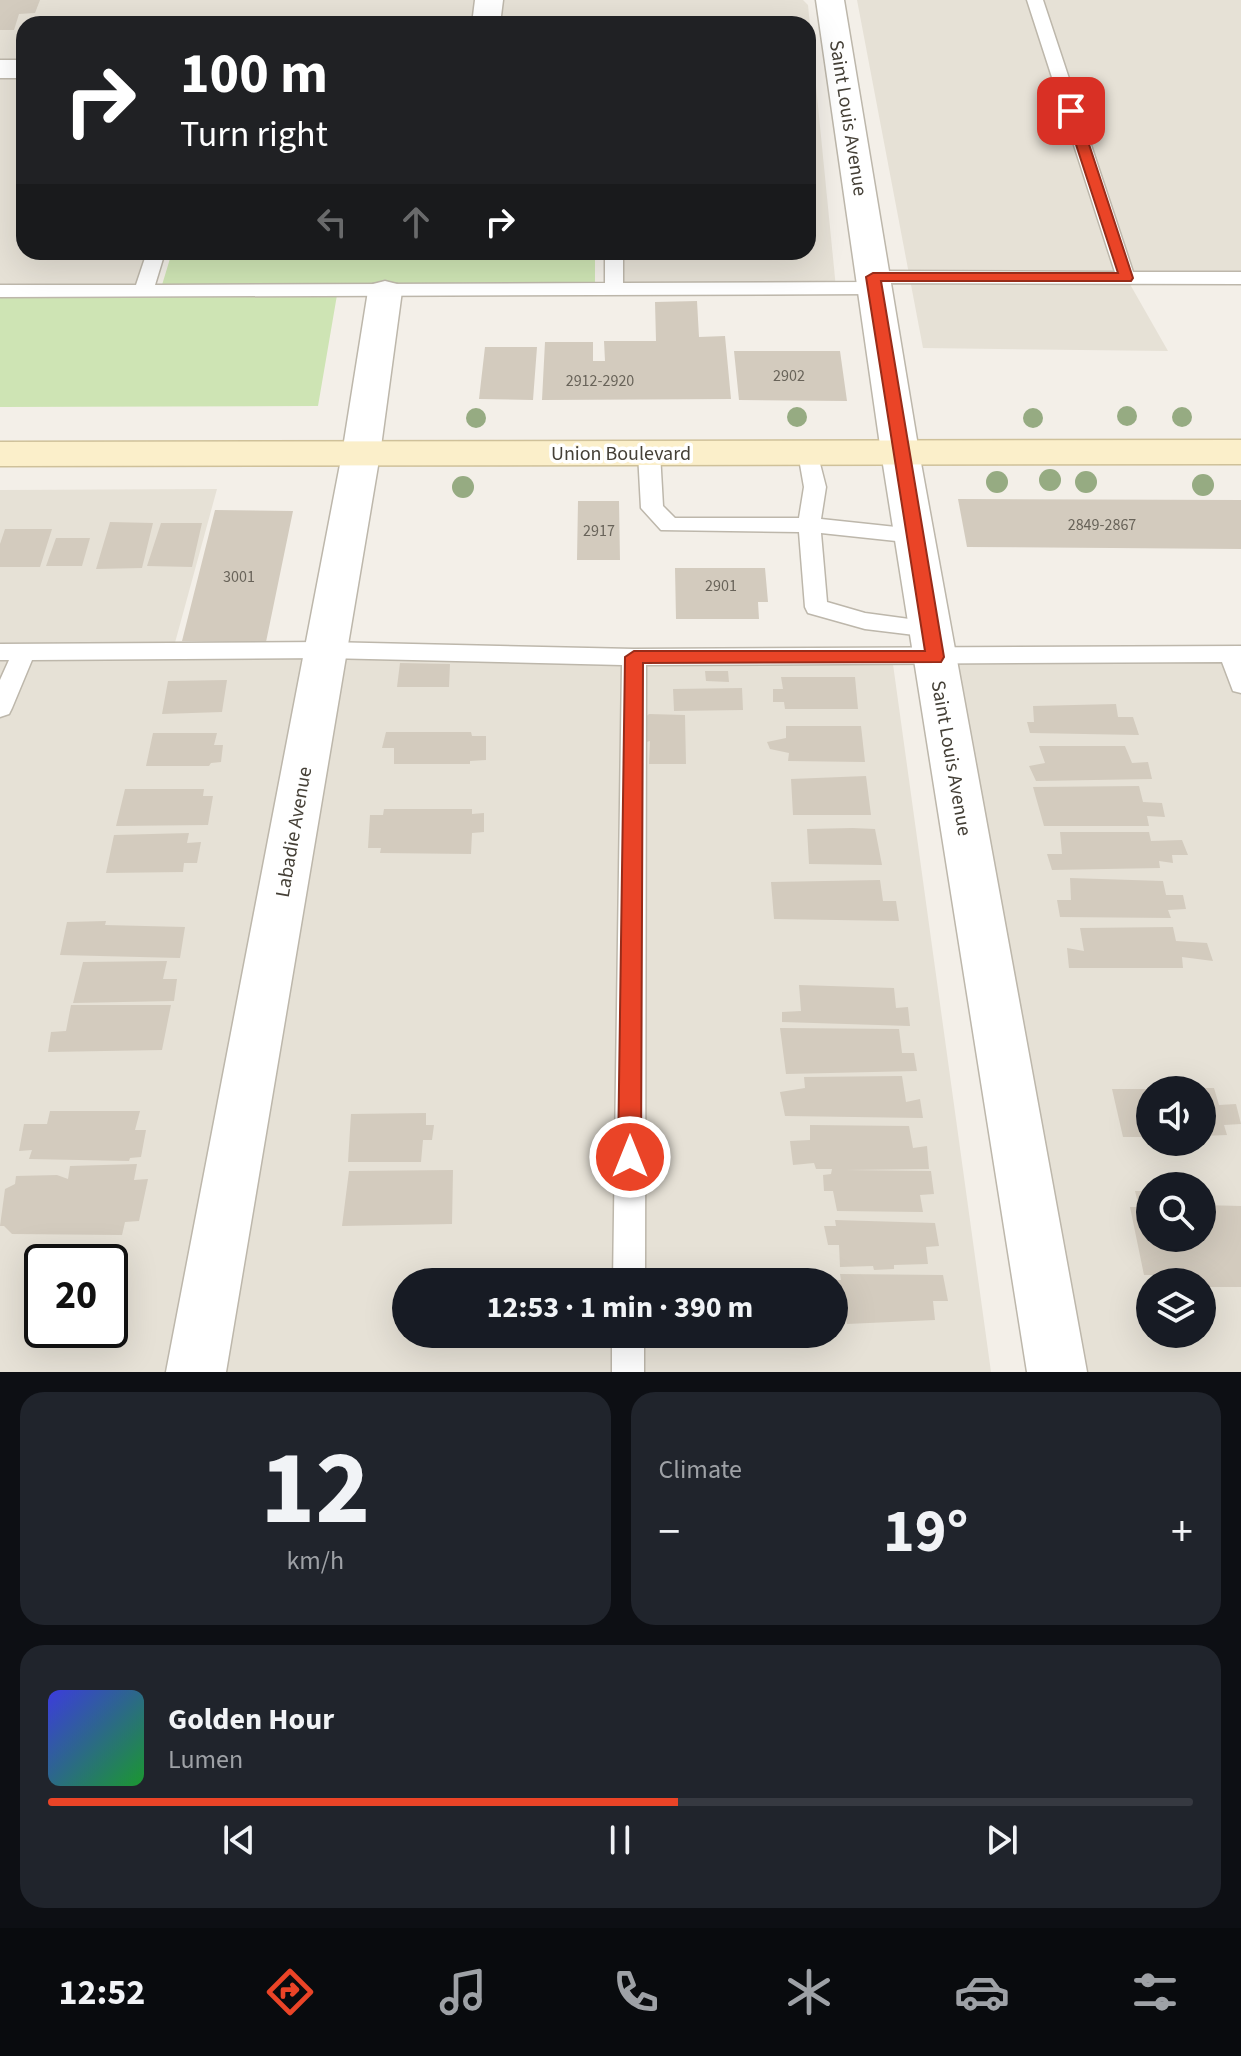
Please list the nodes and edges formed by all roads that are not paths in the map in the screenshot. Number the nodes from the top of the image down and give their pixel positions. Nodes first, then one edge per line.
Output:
1 (830, 0) edge
2 (1035, 0) edge
3 (154, 260) edge
4 (614, 260) edge
5 (1126, 278) junction
6 (1241, 278) edge
7 (874, 283) junction
8 (614, 290) junction
9 (0, 291) edge
10 (144, 291) junction
11 (385, 291) junction
12 (900, 452) junction
13 (1241, 452) edge
14 (649, 453) junction
15 (809, 453) junction
16 (0, 454) edge
17 (361, 454) junction
18 (809, 525) junction
19 (915, 536) junction
20 (933, 643) junction
21 (326, 650) junction
22 (12, 652) edge
23 (1236, 654) edge
24 (634, 657) junction
25 (1241, 685) edge
26 (0, 708) edge
27 (629, 1268) edge
28 (628, 1348) edge
29 (196, 1372) edge
30 (628, 1372) edge
31 (1057, 1372) edge

1 - 7 street, Saint Louis Avenue
2 - 5 lane
3 - 10 lane
4 - 8 lane
5 - 6 lane
5 - 7 lane
7 - 8 lane
7 - 12 street, Saint Louis Avenue
8 - 11 lane
9 - 10 lane
10 - 11 lane
11 - 17 street, Labadie Avenue
12 - 13 main road, Union Boulevard
12 - 15 main road, Union Boulevard
12 - 19 street, Saint Louis Avenue
14 - 15 main road, Union Boulevard
14 - 17 main road, Union Boulevard
14 - 18 lane
15 - 18 lane
16 - 17 main road, Union Boulevard
17 - 21 street, Labadie Avenue
18 - 19 lane
18 - 20 lane
19 - 20 street, Saint Louis Avenue
20 - 23 lane
20 - 24 lane
20 - 31 street, Saint Louis Avenue
21 - 22 lane
21 - 24 lane
21 - 29 street, Labadie Avenue
22 - 26 lane
23 - 25 lane
24 - 27 lane
28 - 30 lane

